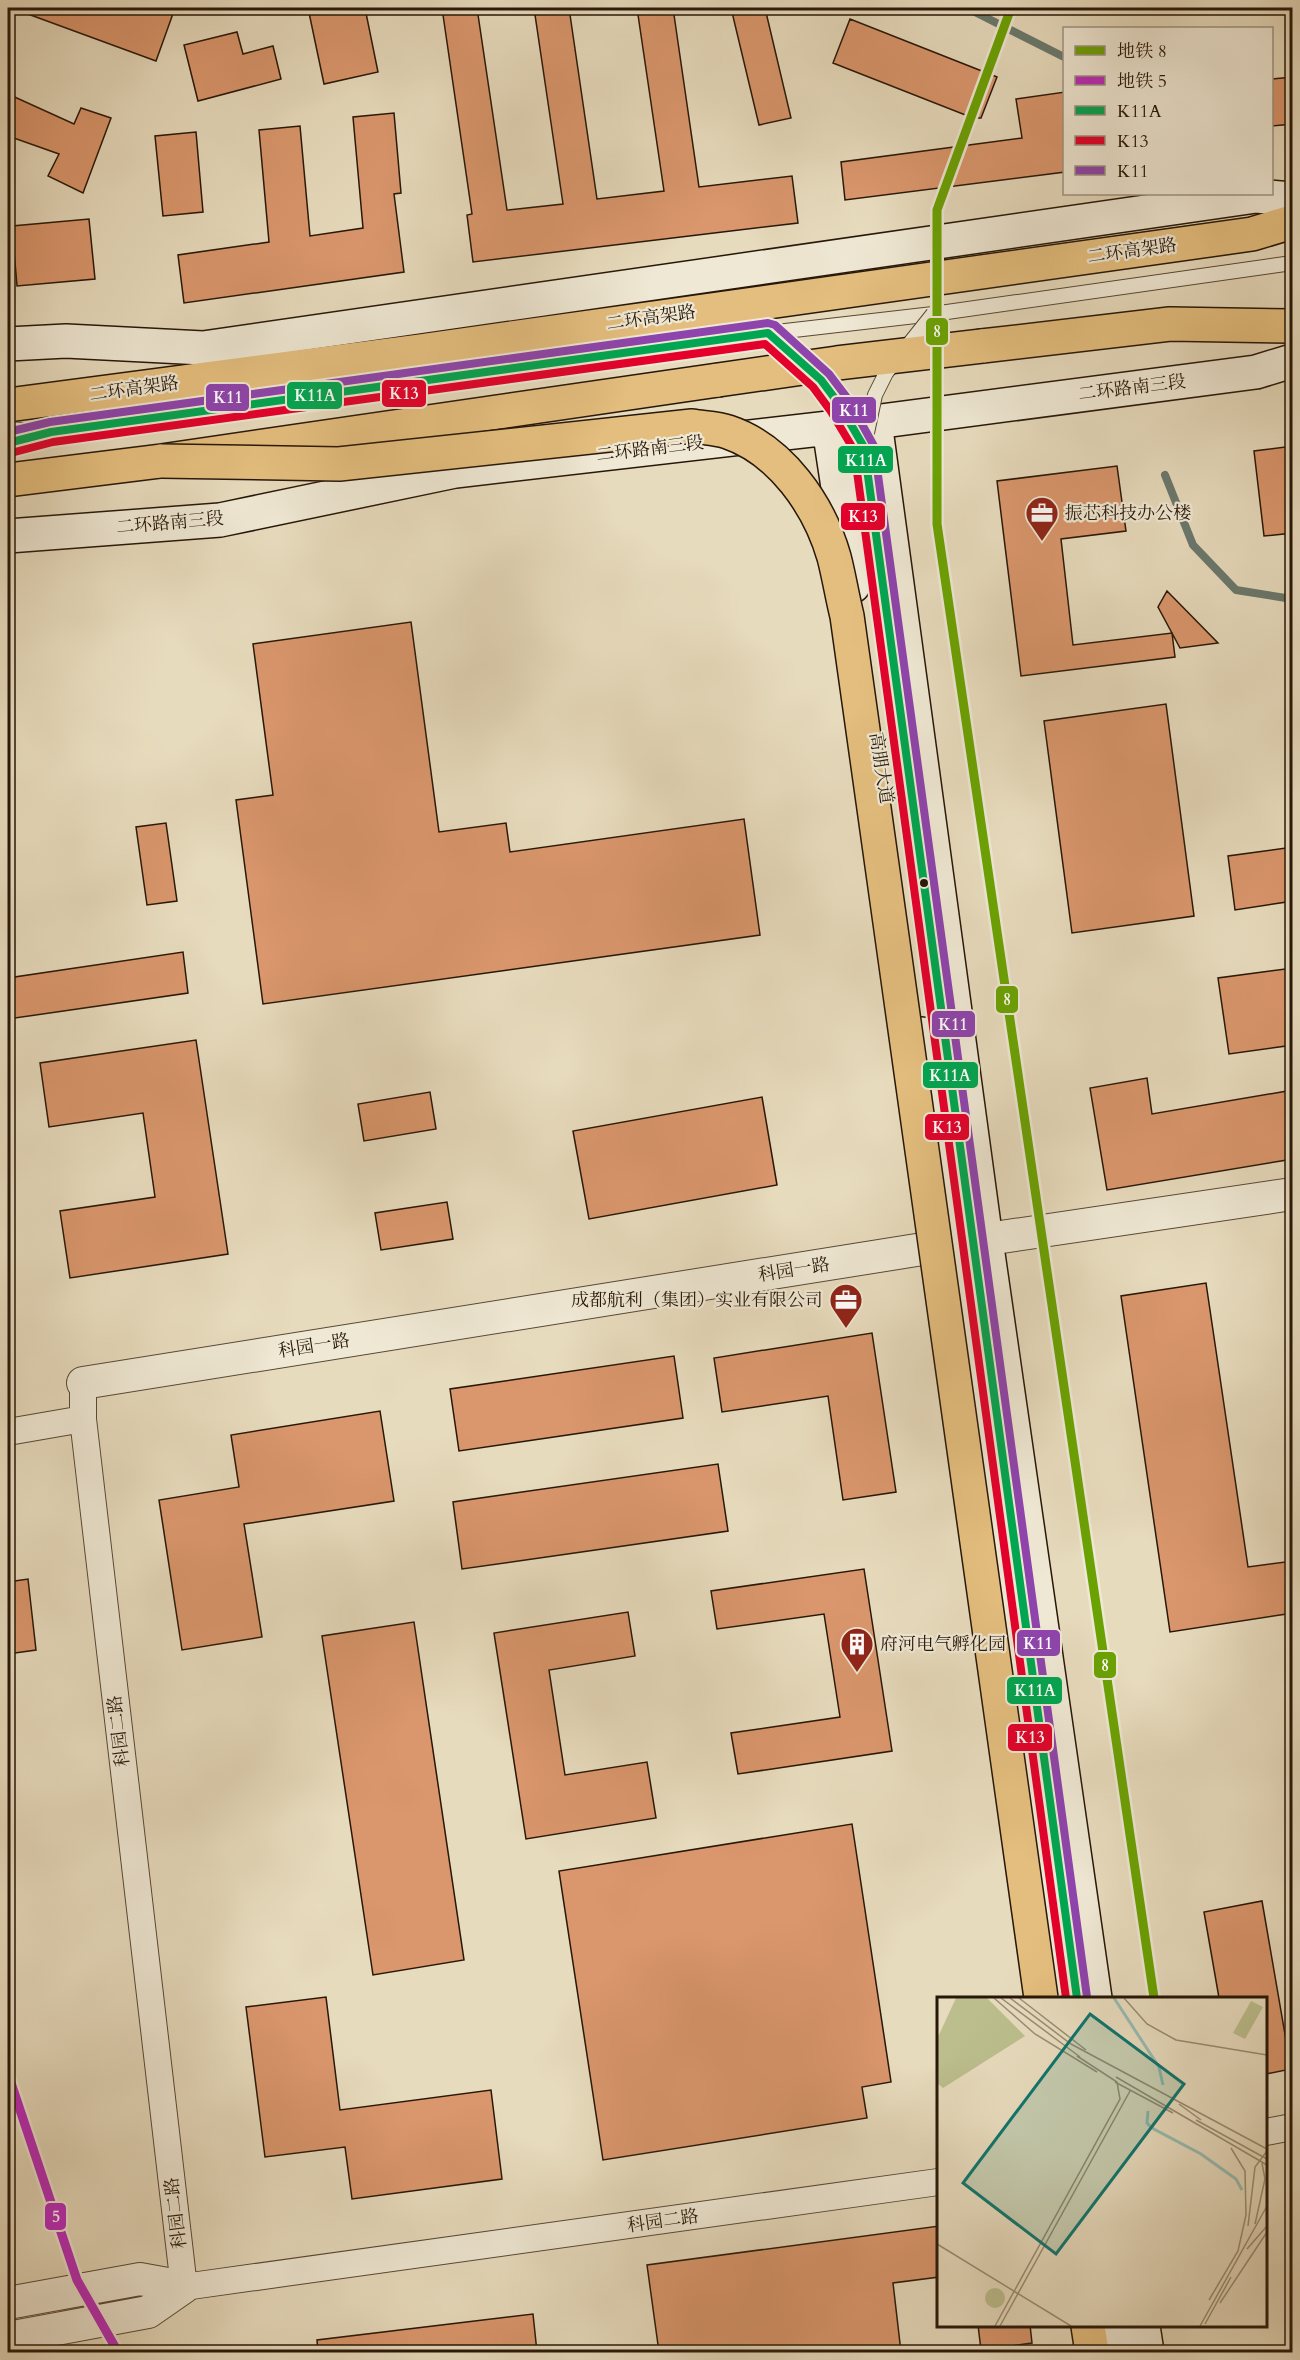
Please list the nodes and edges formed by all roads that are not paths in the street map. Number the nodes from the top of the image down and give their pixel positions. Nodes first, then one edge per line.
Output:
1 (1293, 186) edge
2 (1273, 192) edge
3 (1257, 195) edge
4 (1270, 195) edge
5 (1293, 199) edge
6 (1293, 222) edge
7 (1293, 263) edge
8 (933, 314) junction
9 (1293, 326) edge
10 (768, 333) junction
11 (8, 344) edge
12 (1283, 368) edge
13 (16, 400) edge
14 (829, 428) junction
15 (8, 429) edge
16 (51, 432) junction
17 (870, 435) junction
18 (8, 443) edge
19 (161, 461) junction
20 (8, 480) edge
21 (8, 536) edge
22 (1293, 1194) edge
23 (986, 1240) junction
24 (954, 1244) junction
25 (83, 1383) joint
26 (83, 1419) junction
27 (8, 1431) edge
28 (1041, 1997) edge
29 (1059, 1997) edge
30 (1077, 1997) edge
31 (1095, 1997) edge
32 (1293, 2127) edge
33 (1267, 2132) edge
34 (937, 2182) edge
35 (184, 2288) junction
36 (8, 2303) edge
37 (1088, 2327) edge
38 (1105, 2327) edge
39 (1123, 2327) edge
40 (1143, 2327) edge
41 (8, 2338) edge
42 (1092, 2352) edge
43 (1109, 2352) edge
44 (1127, 2352) edge
45 (1147, 2352) edge

1 - 2 street
3 - 11 main road
4 - 5 main road
6 - 13 highway, 二环高架路
7 - 8 lane
8 - 10 lane
8 - 17 lane, bridge
9 - 19 highway, bridge
10 - 16 lane
10 - 17 lane, bridge
12 - 17 main road, 二环路南三段
14 - 17 main road, 二环路南三段
14 - 21 main road, 二环路南三段
14 - 24 main road, 高朋大道
15 - 16 lane
16 - 18 lane
17 - 23 main road
17 - 30 lane, bridge
19 - 20 highway
19 - 28 highway, bridge
22 - 23 street, 科园一路
23 - 24 street, 科园一路
23 - 31 main road
24 - 25 street, 科园一路
24 - 29 main road, 高朋大道
25 - 26 street, 科园二路
26 - 27 street
26 - 35 street, 科园二路
32 - 33 street
34 - 35 street, 科园二路
35 - 36 street
35 - 41 street
37 - 42 highway
38 - 43 main road
39 - 44 lane
40 - 45 main road

